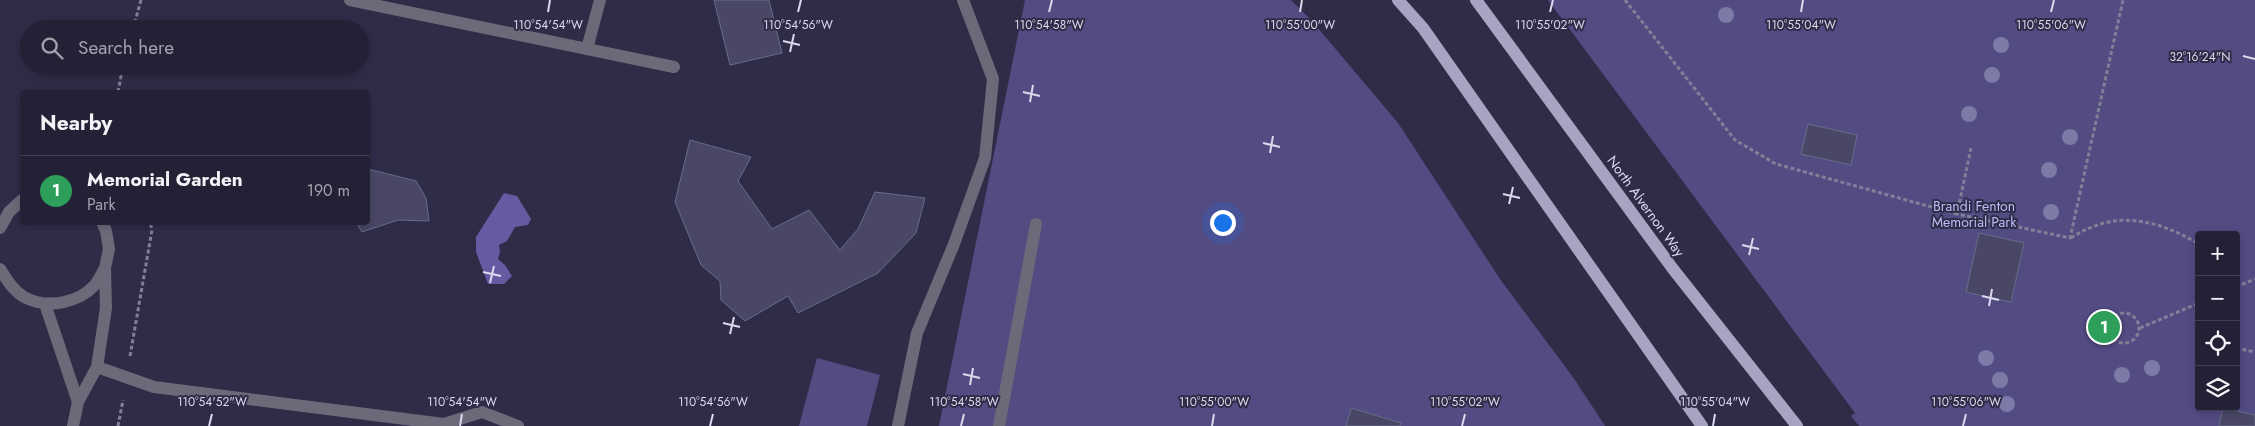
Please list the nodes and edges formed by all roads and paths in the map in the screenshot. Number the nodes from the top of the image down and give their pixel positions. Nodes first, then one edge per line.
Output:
1 (141, 0) edge
2 (350, 0) edge
3 (600, 0) edge
4 (963, 0) edge
5 (1398, 0) edge
6 (1476, 0) edge
7 (1625, 0) edge
8 (2123, 0) edge
9 (135, 20) edge
10 (587, 49) junction
11 (674, 67) dead end
12 (121, 75) edge
13 (118, 90) edge
14 (1971, 148) dead end
15 (20, 202) edge
16 (1956, 214) junction
17 (1036, 224) dead end
18 (103, 225) edge
19 (151, 225) edge
20 (0, 228) edge
21 (2070, 238) junction
22 (2195, 242) edge
23 (106, 268) junction
24 (0, 269) edge
25 (2255, 278) edge
26 (2240, 284) edge
27 (45, 304) junction
28 (2195, 305) edge
29 (2140, 328) junction
30 (2240, 349) edge
31 (2255, 352) edge
32 (97, 368) junction
33 (126, 378) junction
34 (78, 402) junction
35 (73, 426) edge
36 (118, 426) edge
37 (518, 426) edge
38 (898, 426) edge
39 (999, 426) edge
40 (1702, 426) edge
41 (1797, 426) edge

1 - 9 path
2 - 10 street
3 - 10 street
4 - 38 street
5 - 40 main road
6 - 41 main road, North Alvernon Way
7 - 16 path
8 - 21 path
10 - 11 street
12 - 13 path
14 - 16 path
15 - 20 street
16 - 21 path
17 - 39 street
18 - 23 street
19 - 33 path
21 - 22 path
23 - 27 street
23 - 32 street
24 - 27 street
25 - 26 path
27 - 34 street
28 - 29 path
29 - 29 path
30 - 31 path
32 - 33 street
32 - 34 street
33 - 36 path
33 - 37 street
34 - 35 street

